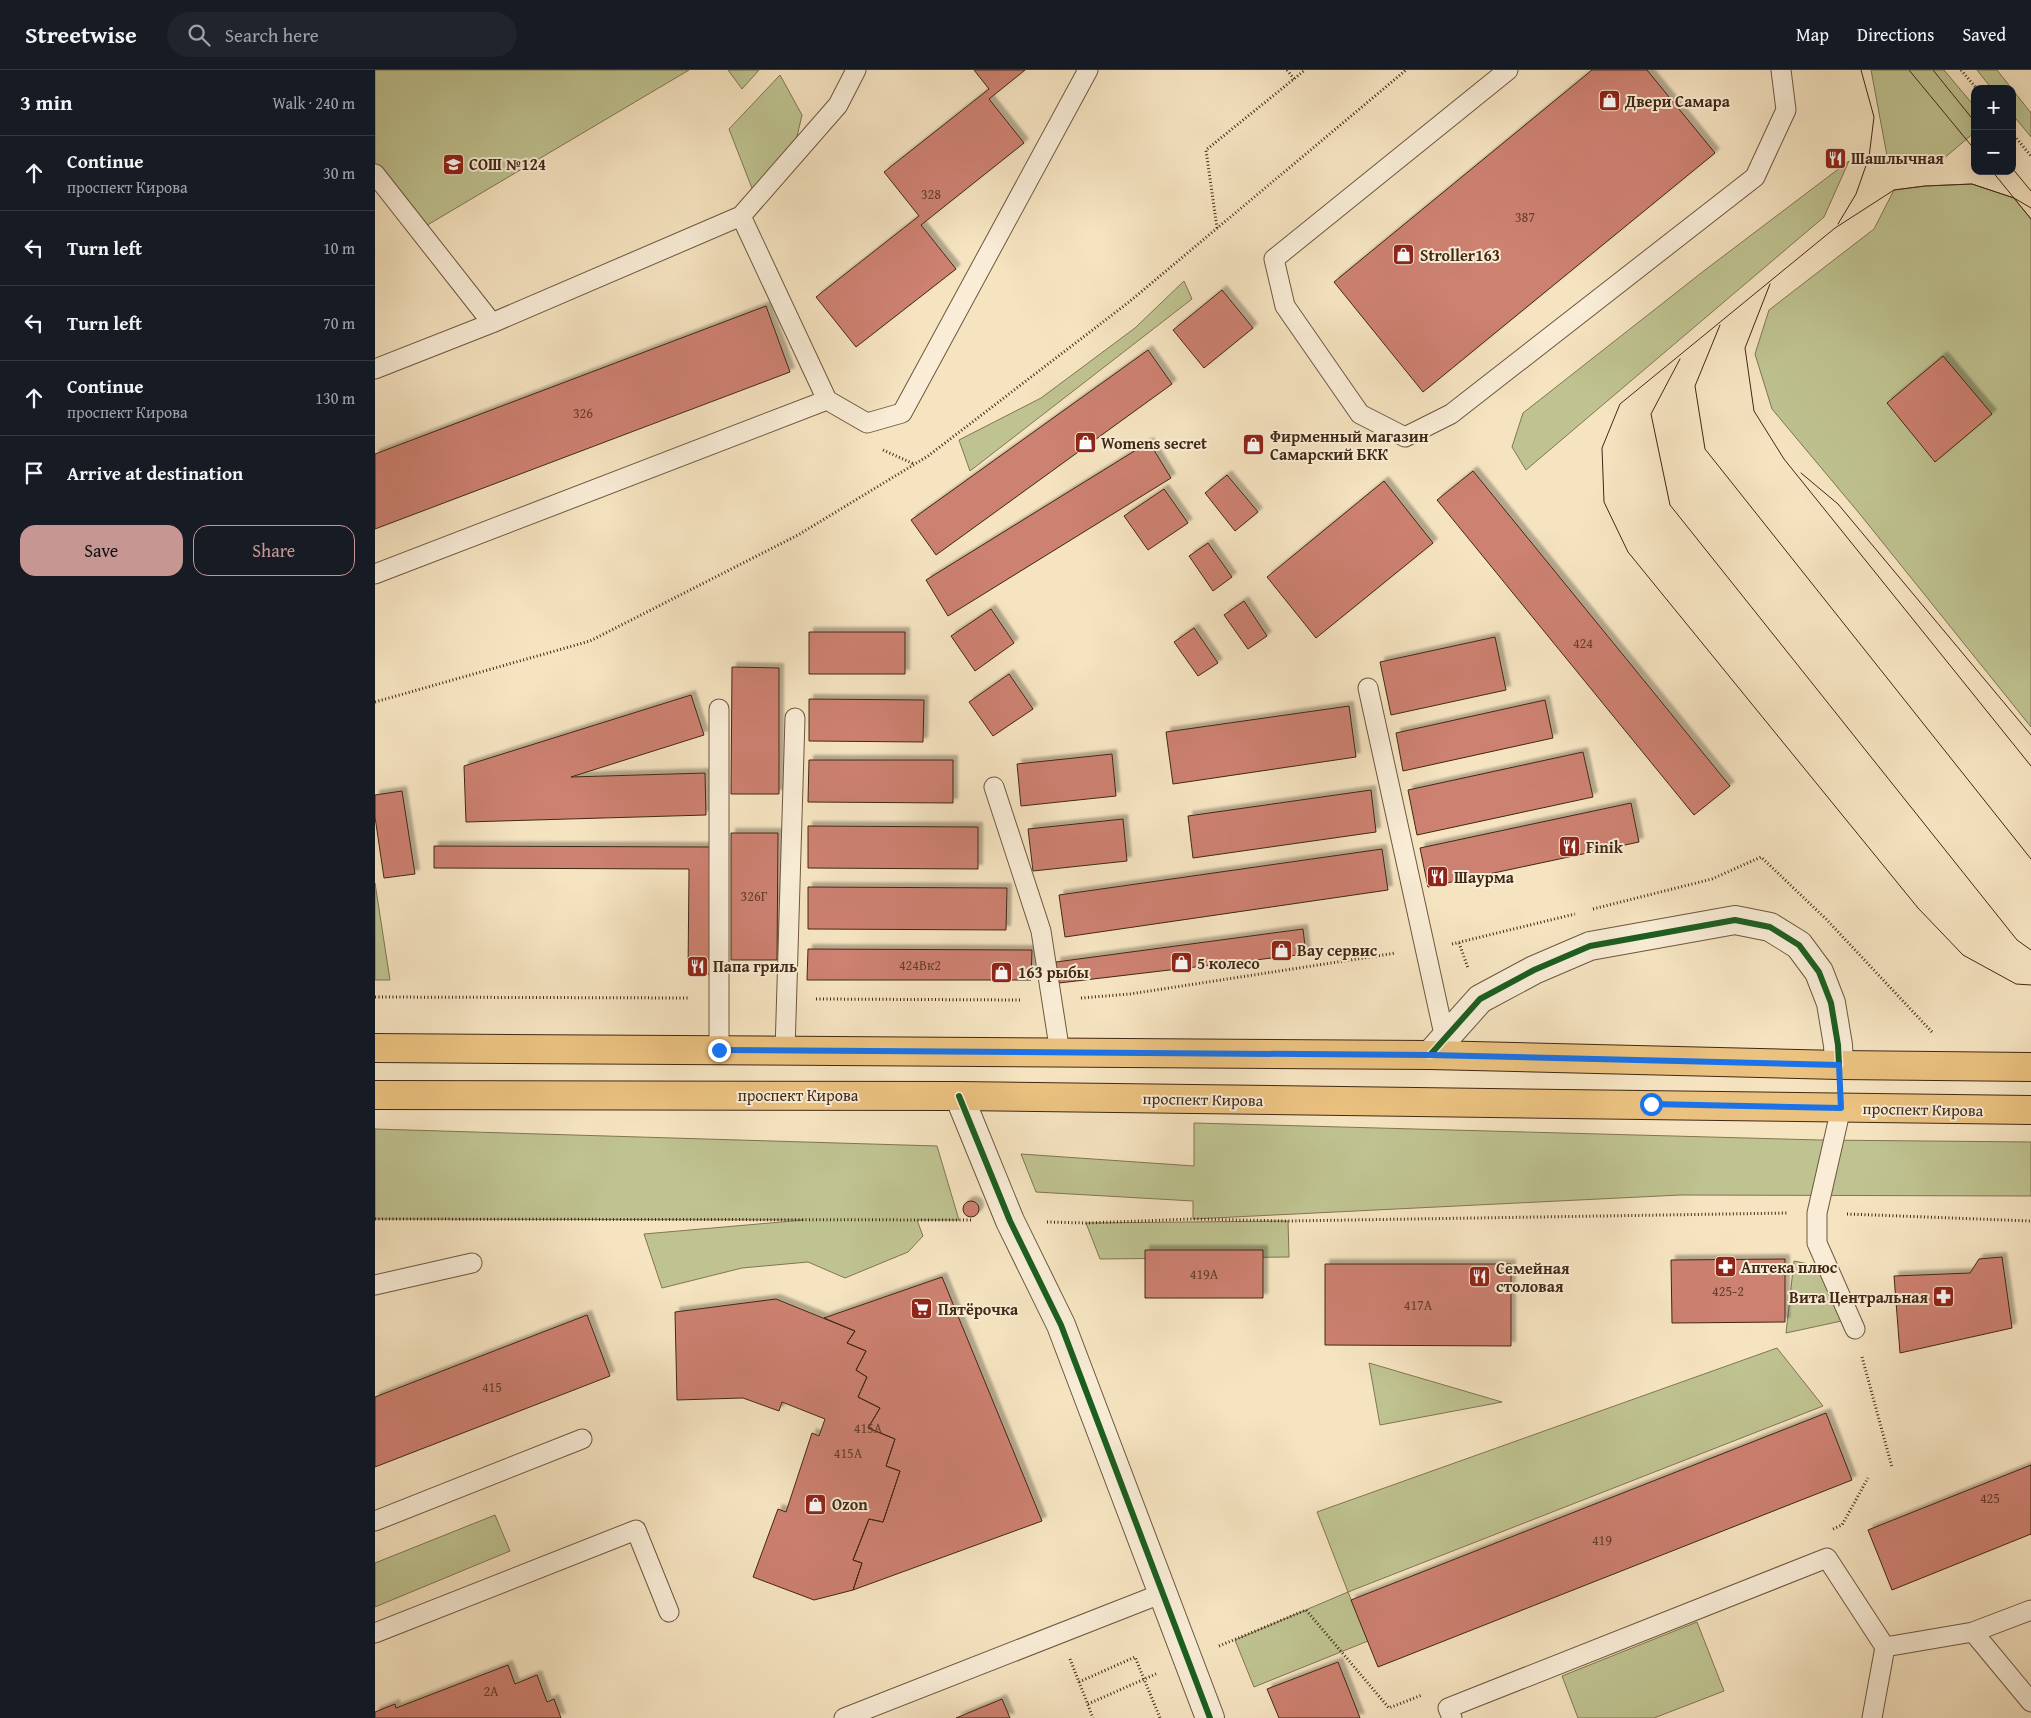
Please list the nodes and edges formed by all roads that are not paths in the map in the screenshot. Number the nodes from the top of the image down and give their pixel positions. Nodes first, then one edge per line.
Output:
1 (856, 70) edge
2 (1088, 70) edge
3 (1508, 70) edge
4 (1781, 70) edge
5 (375, 174) edge
6 (741, 216) junction
7 (492, 324) junction
8 (375, 369) edge
9 (827, 400) junction
10 (375, 574) edge
11 (1368, 688) dead end
12 (719, 710) dead end
13 (795, 718) dead end
14 (993, 787) dead end
15 (1437, 1047) junction
16 (375, 1048) edge
17 (719, 1050) junction
18 (785, 1051) junction
19 (1060, 1053) junction
20 (1839, 1065) junction
21 (2031, 1067) edge
22 (375, 1095) edge
23 (959, 1096) junction
24 (1841, 1108) junction
25 (2031, 1110) edge
26 (472, 1263) dead end
27 (375, 1285) edge
28 (1855, 1329) road end
29 (582, 1438) dead end
30 (375, 1521) edge
31 (1163, 1593) junction
32 (2031, 1610) edge
33 (669, 1612) dead end
34 (1973, 1632) junction
35 (375, 1633) edge
36 (1885, 1647) junction
37 (2031, 1702) edge
38 (844, 1718) edge
39 (1210, 1718) edge
40 (1452, 1718) edge
41 (1872, 1718) edge

1 - 6 lane
2 - 9 lane
3 - 4 lane
5 - 7 lane
6 - 7 lane
6 - 9 lane
7 - 8 lane
9 - 10 lane
11 - 15 lane
12 - 17 lane
13 - 18 lane
14 - 19 lane
15 - 19 main road
15 - 20 main road
15 - 20 street
16 - 17 main road
17 - 18 main road
18 - 19 main road
20 - 21 main road
20 - 24 main road
22 - 23 main road, проспект Кирова
23 - 24 main road, проспект Кирова
23 - 31 street
24 - 25 main road, проспект Кирова
24 - 28 lane
26 - 27 lane
29 - 30 lane
31 - 38 lane
31 - 39 street
32 - 34 lane
33 - 35 lane
34 - 36 lane
34 - 37 lane
36 - 40 lane
36 - 41 lane

